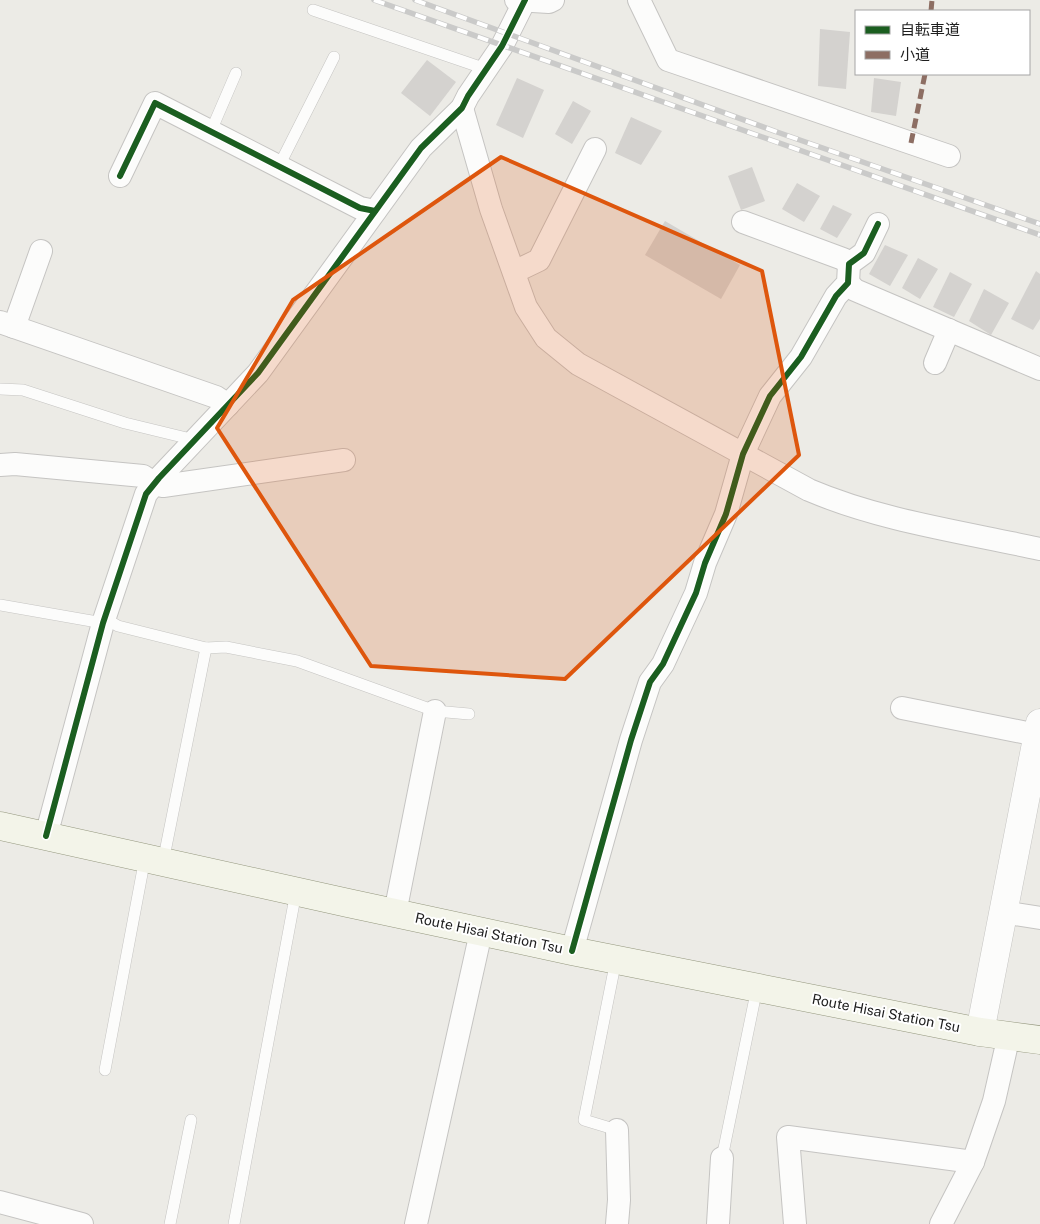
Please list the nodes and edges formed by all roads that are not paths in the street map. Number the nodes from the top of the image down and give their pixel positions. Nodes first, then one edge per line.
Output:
1 (522, 0) edge
2 (552, 0) edge
3 (640, 0) edge
4 (313, 10) dead end
5 (334, 57) dead end
6 (486, 69) junction
7 (236, 73) dead end
8 (462, 108) junction
9 (211, 131) junction
10 (595, 149) dead end
11 (949, 156) dead end
12 (279, 166) junction
13 (120, 176) dead end
14 (375, 211) junction
15 (743, 222) dead end
16 (878, 224) dead end
17 (41, 251) dead end
18 (514, 272) junction
19 (848, 274) junction
20 (7, 325) edge
21 (949, 330) junction
22 (935, 364) dead end
23 (1040, 370) edge
24 (0, 389) edge
25 (228, 405) junction
26 (195, 440) junction
27 (743, 454) junction
28 (344, 460) dead end
29 (0, 465) edge
30 (155, 484) junction
31 (1040, 549) edge
32 (0, 605) edge
33 (103, 620) junction
34 (206, 648) junction
35 (902, 708) dead end
36 (435, 711) junction
37 (469, 714) dead end
38 (1039, 729) edge
39 (0, 826) edge
40 (46, 836) junction
41 (154, 860) junction
42 (296, 892) junction
43 (1002, 912) junction
44 (395, 913) junction
45 (1040, 918) edge
46 (481, 932) junction
47 (572, 951) junction
48 (616, 960) junction
49 (757, 988) junction
50 (980, 1032) junction
51 (1009, 1035) junction
52 (1040, 1040) edge
53 (105, 1070) dead end
54 (191, 1120) dead end
55 (617, 1130) joint
56 (722, 1158) joint
57 (973, 1162) junction
58 (0, 1202) edge
59 (82, 1224) edge
60 (170, 1224) edge
61 (234, 1224) edge
62 (416, 1224) edge
63 (617, 1224) edge
64 (718, 1224) edge
65 (794, 1224) edge
66 (941, 1224) edge

1 - 2 street
1 - 6 street
3 - 11 street
4 - 6 lane
5 - 12 lane
6 - 8 street
7 - 9 lane
8 - 14 street
8 - 18 street
9 - 12 street
9 - 13 street
10 - 18 street
12 - 14 street
14 - 25 street
15 - 19 street
16 - 19 street
17 - 20 street
18 - 27 street
19 - 21 street
19 - 27 street
20 - 25 street
21 - 22 street
21 - 23 street
24 - 26 lane
25 - 26 street
26 - 30 street
27 - 31 street
27 - 47 street
28 - 30 street
29 - 30 street
30 - 33 street
32 - 33 lane
33 - 34 lane
33 - 40 street
34 - 36 lane
34 - 41 lane
35 - 38 street
36 - 37 lane
36 - 44 street
38 - 43 street
39 - 40 main road, Route Hisai Station Tsu
40 - 41 main road, Route Hisai Station Tsu
41 - 42 main road, Route Hisai Station Tsu
41 - 53 lane
42 - 44 main road, Route Hisai Station Tsu
42 - 61 lane
43 - 45 street
43 - 50 street
44 - 46 main road, Route Hisai Station Tsu
46 - 47 main road, Route Hisai Station Tsu
46 - 62 street
47 - 48 main road, Route Hisai Station Tsu
48 - 49 main road, Route Hisai Station Tsu
48 - 55 lane
49 - 50 main road, Route Hisai Station Tsu
49 - 56 lane
50 - 51 main road, Route Hisai Station Tsu
51 - 52 main road, Route Hisai Station Tsu
51 - 57 street
54 - 60 lane
55 - 63 street
56 - 64 street
57 - 65 street
57 - 66 street
58 - 59 street

